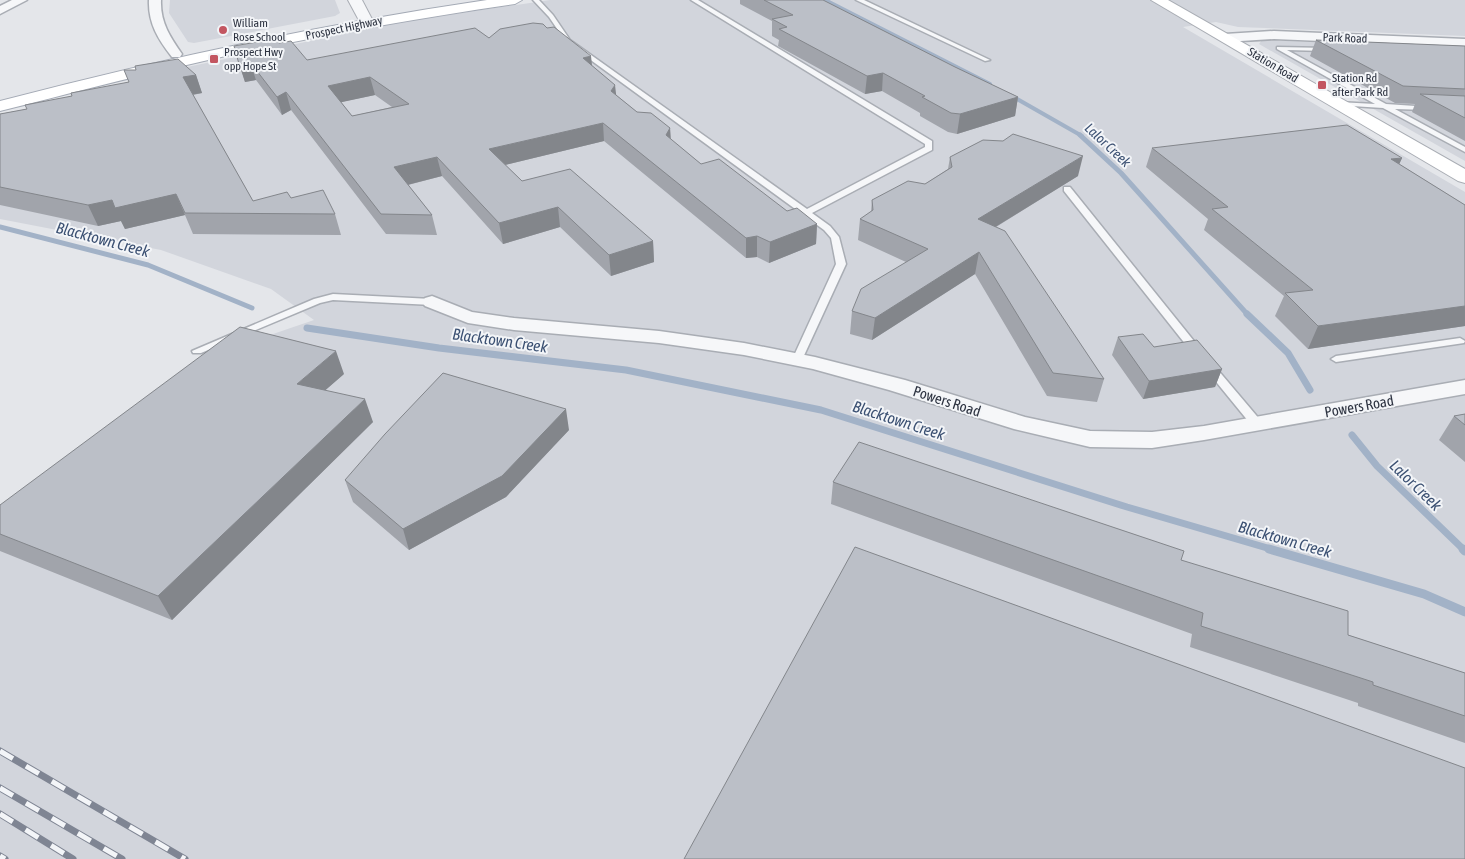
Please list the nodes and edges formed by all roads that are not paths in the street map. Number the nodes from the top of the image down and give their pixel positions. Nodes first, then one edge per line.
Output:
1 (21, 0) edge
2 (155, 0) edge
3 (355, 0) edge
4 (460, 0) edge
5 (514, 0) edge
6 (536, 0) edge
7 (694, 0) edge
8 (859, 0) edge
9 (1158, 0) edge
10 (0, 10) edge
11 (365, 20) junction
12 (1314, 36) junction
13 (1225, 38) junction
14 (1465, 42) edge
15 (176, 54) junction
16 (987, 60) dead end
17 (0, 96) edge
18 (1338, 104) junction
19 (0, 106) edge
20 (1385, 106) junction
21 (1435, 108) edge
22 (1465, 150) edge
23 (1460, 172) edge
24 (1067, 189) edge
25 (806, 213) junction
26 (432, 302) joint
27 (1464, 342) edge
28 (197, 351) dead end
29 (797, 360) junction
30 (1336, 360) dead end
31 (1465, 388) edge
32 (1257, 424) junction

1 - 10 street
2 - 15 street
3 - 11 street
4 - 11 main road, Prospect Highway
5 - 11 main road, Prospect Highway
6 - 25 lane
7 - 25 lane
8 - 16 lane
9 - 13 main road, Station Road
11 - 15 main road, Prospect Highway
11 - 19 main road, Prospect Highway
12 - 13 street, Park Road
12 - 14 street, Park Road
12 - 20 lane
13 - 18 main road, Station Road
15 - 17 main road, Prospect Highway
18 - 20 lane
18 - 23 main road, Station Road
20 - 21 lane
20 - 22 lane
24 - 32 lane
25 - 29 lane
26 - 28 lane
26 - 29 street, Powers Road
27 - 30 lane
29 - 32 street, Powers Road
31 - 32 street, Powers Road

